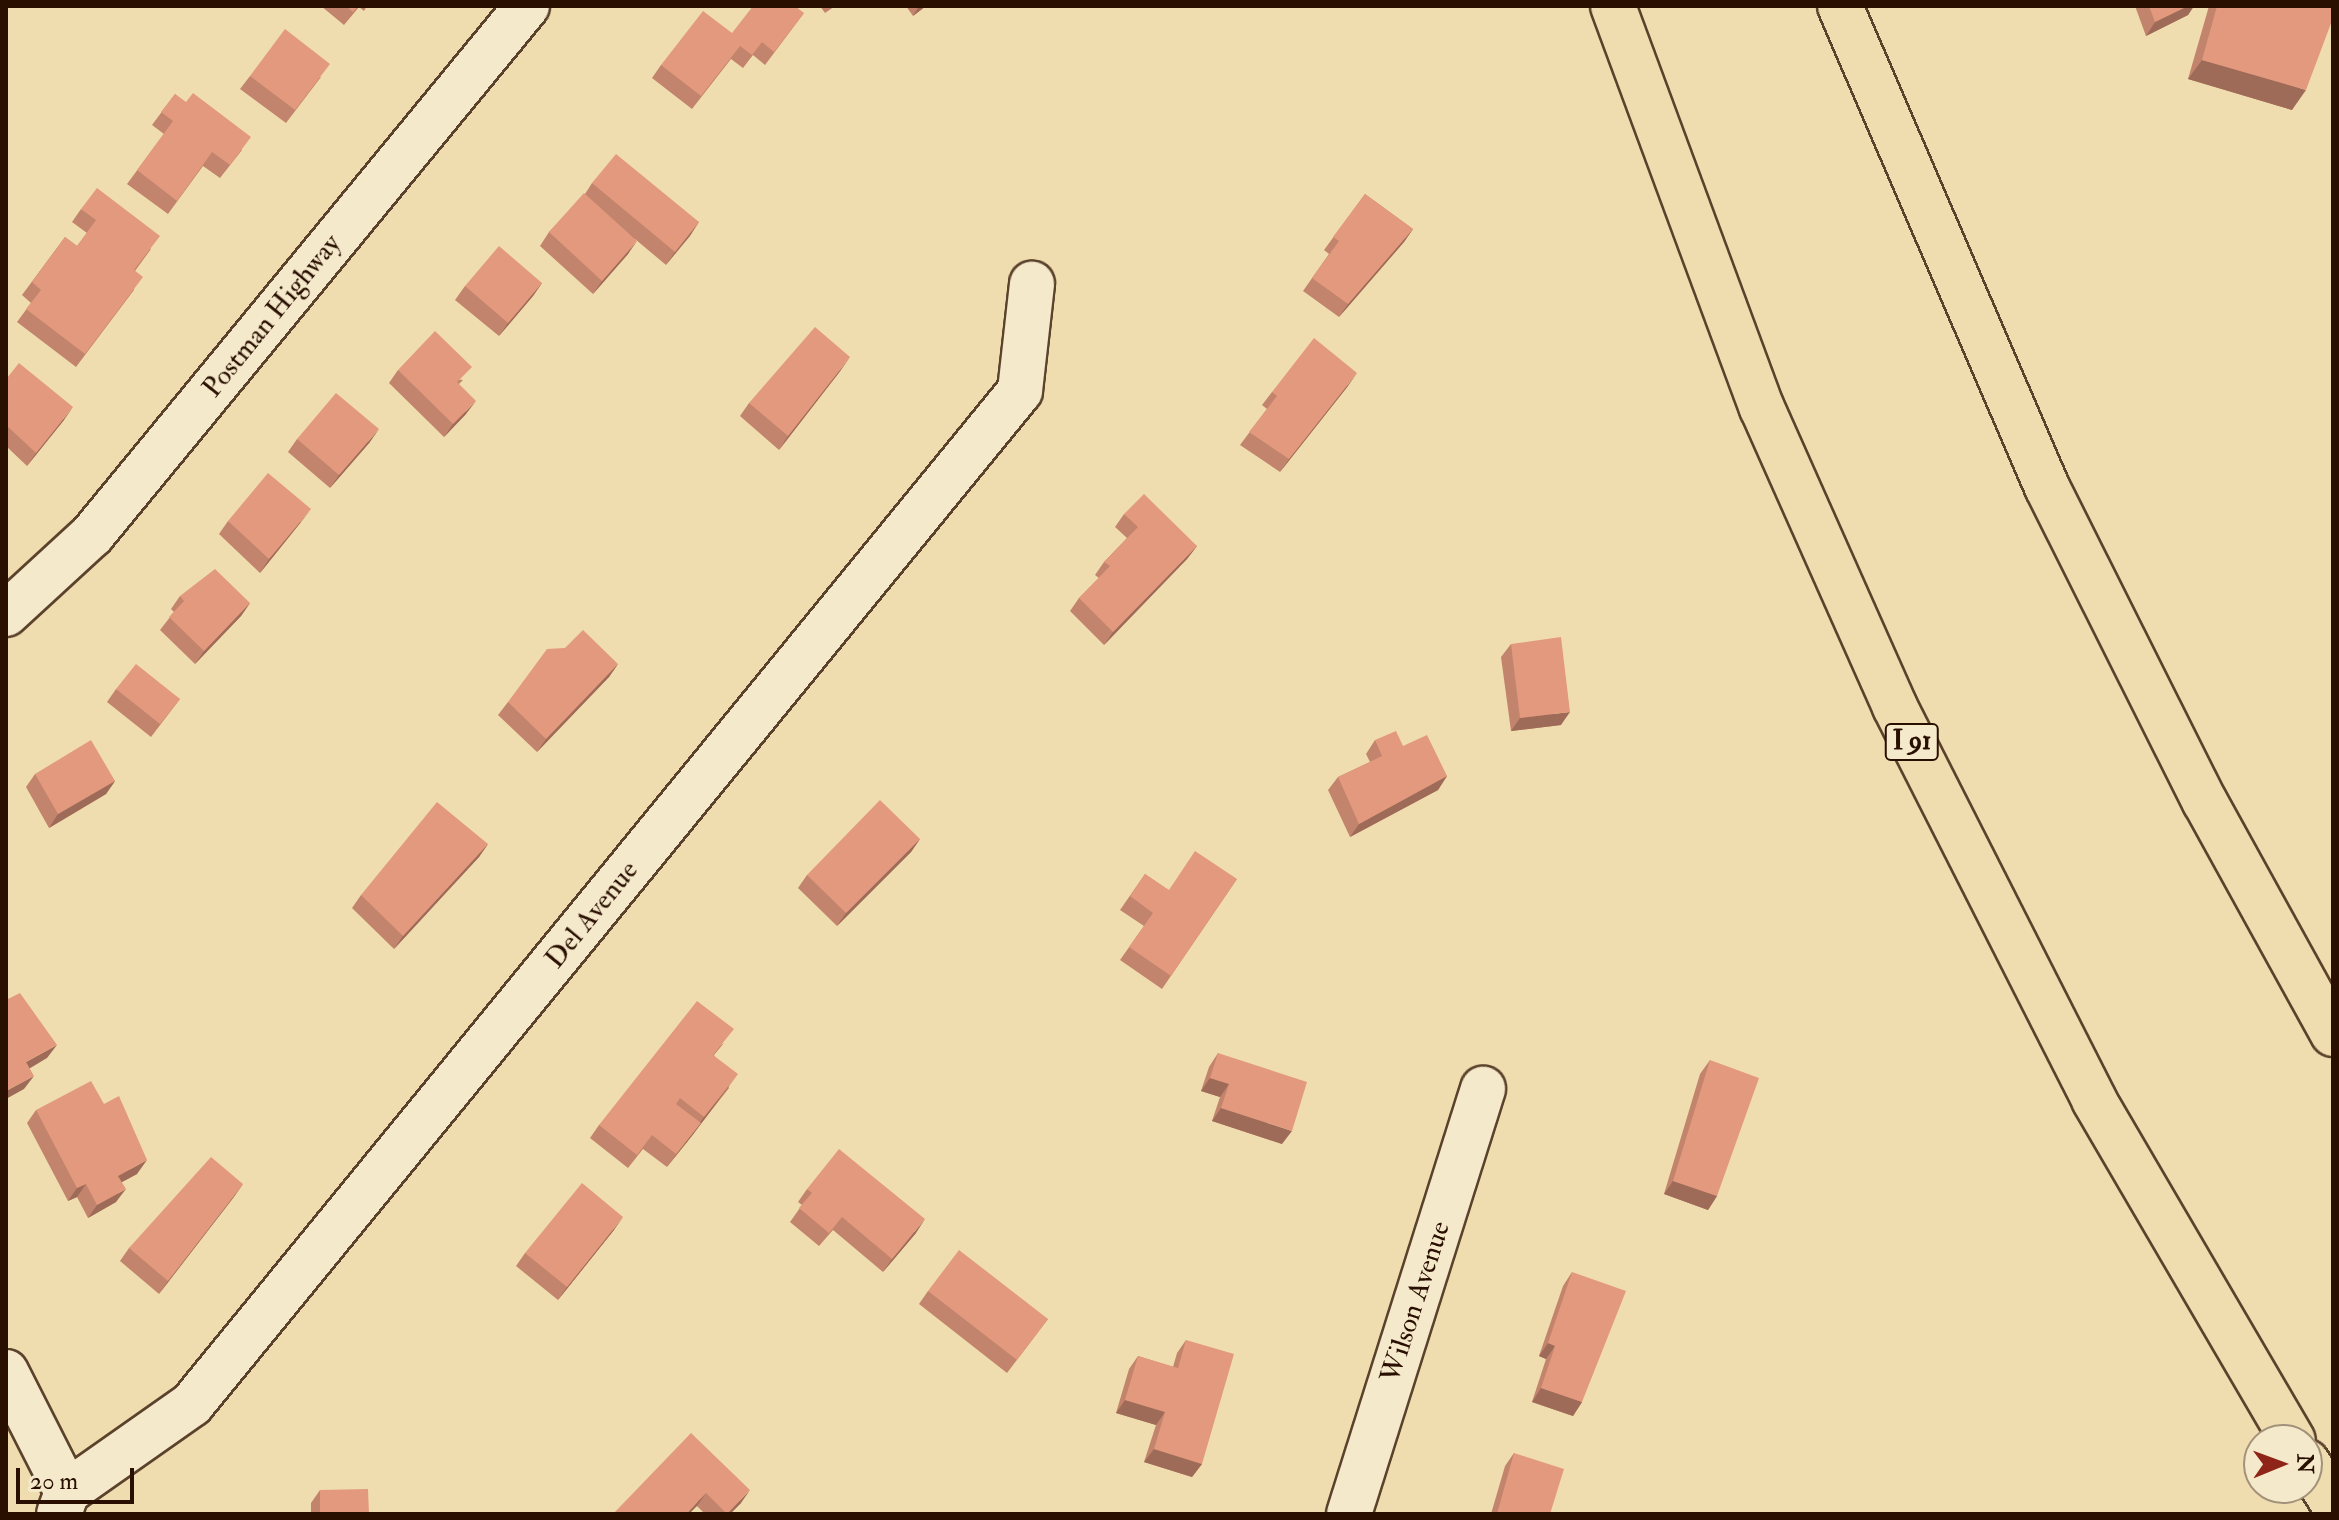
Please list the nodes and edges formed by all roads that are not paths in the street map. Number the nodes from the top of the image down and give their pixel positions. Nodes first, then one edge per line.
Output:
1 (527, 6) edge
2 (1613, 6) edge
3 (1840, 6) edge
4 (1032, 284) dead end
5 (6, 614) edge
6 (2333, 1034) edge
7 (1483, 1089) dead end
8 (6, 1372) edge
9 (2284, 1424) edge
10 (63, 1503) edge
11 (1349, 1514) edge

1 - 5 street, Postman Highway
2 - 9 highway, I 91
3 - 6 highway
4 - 10 street, Del Avenue
7 - 11 street, Wilson Avenue
8 - 10 street

